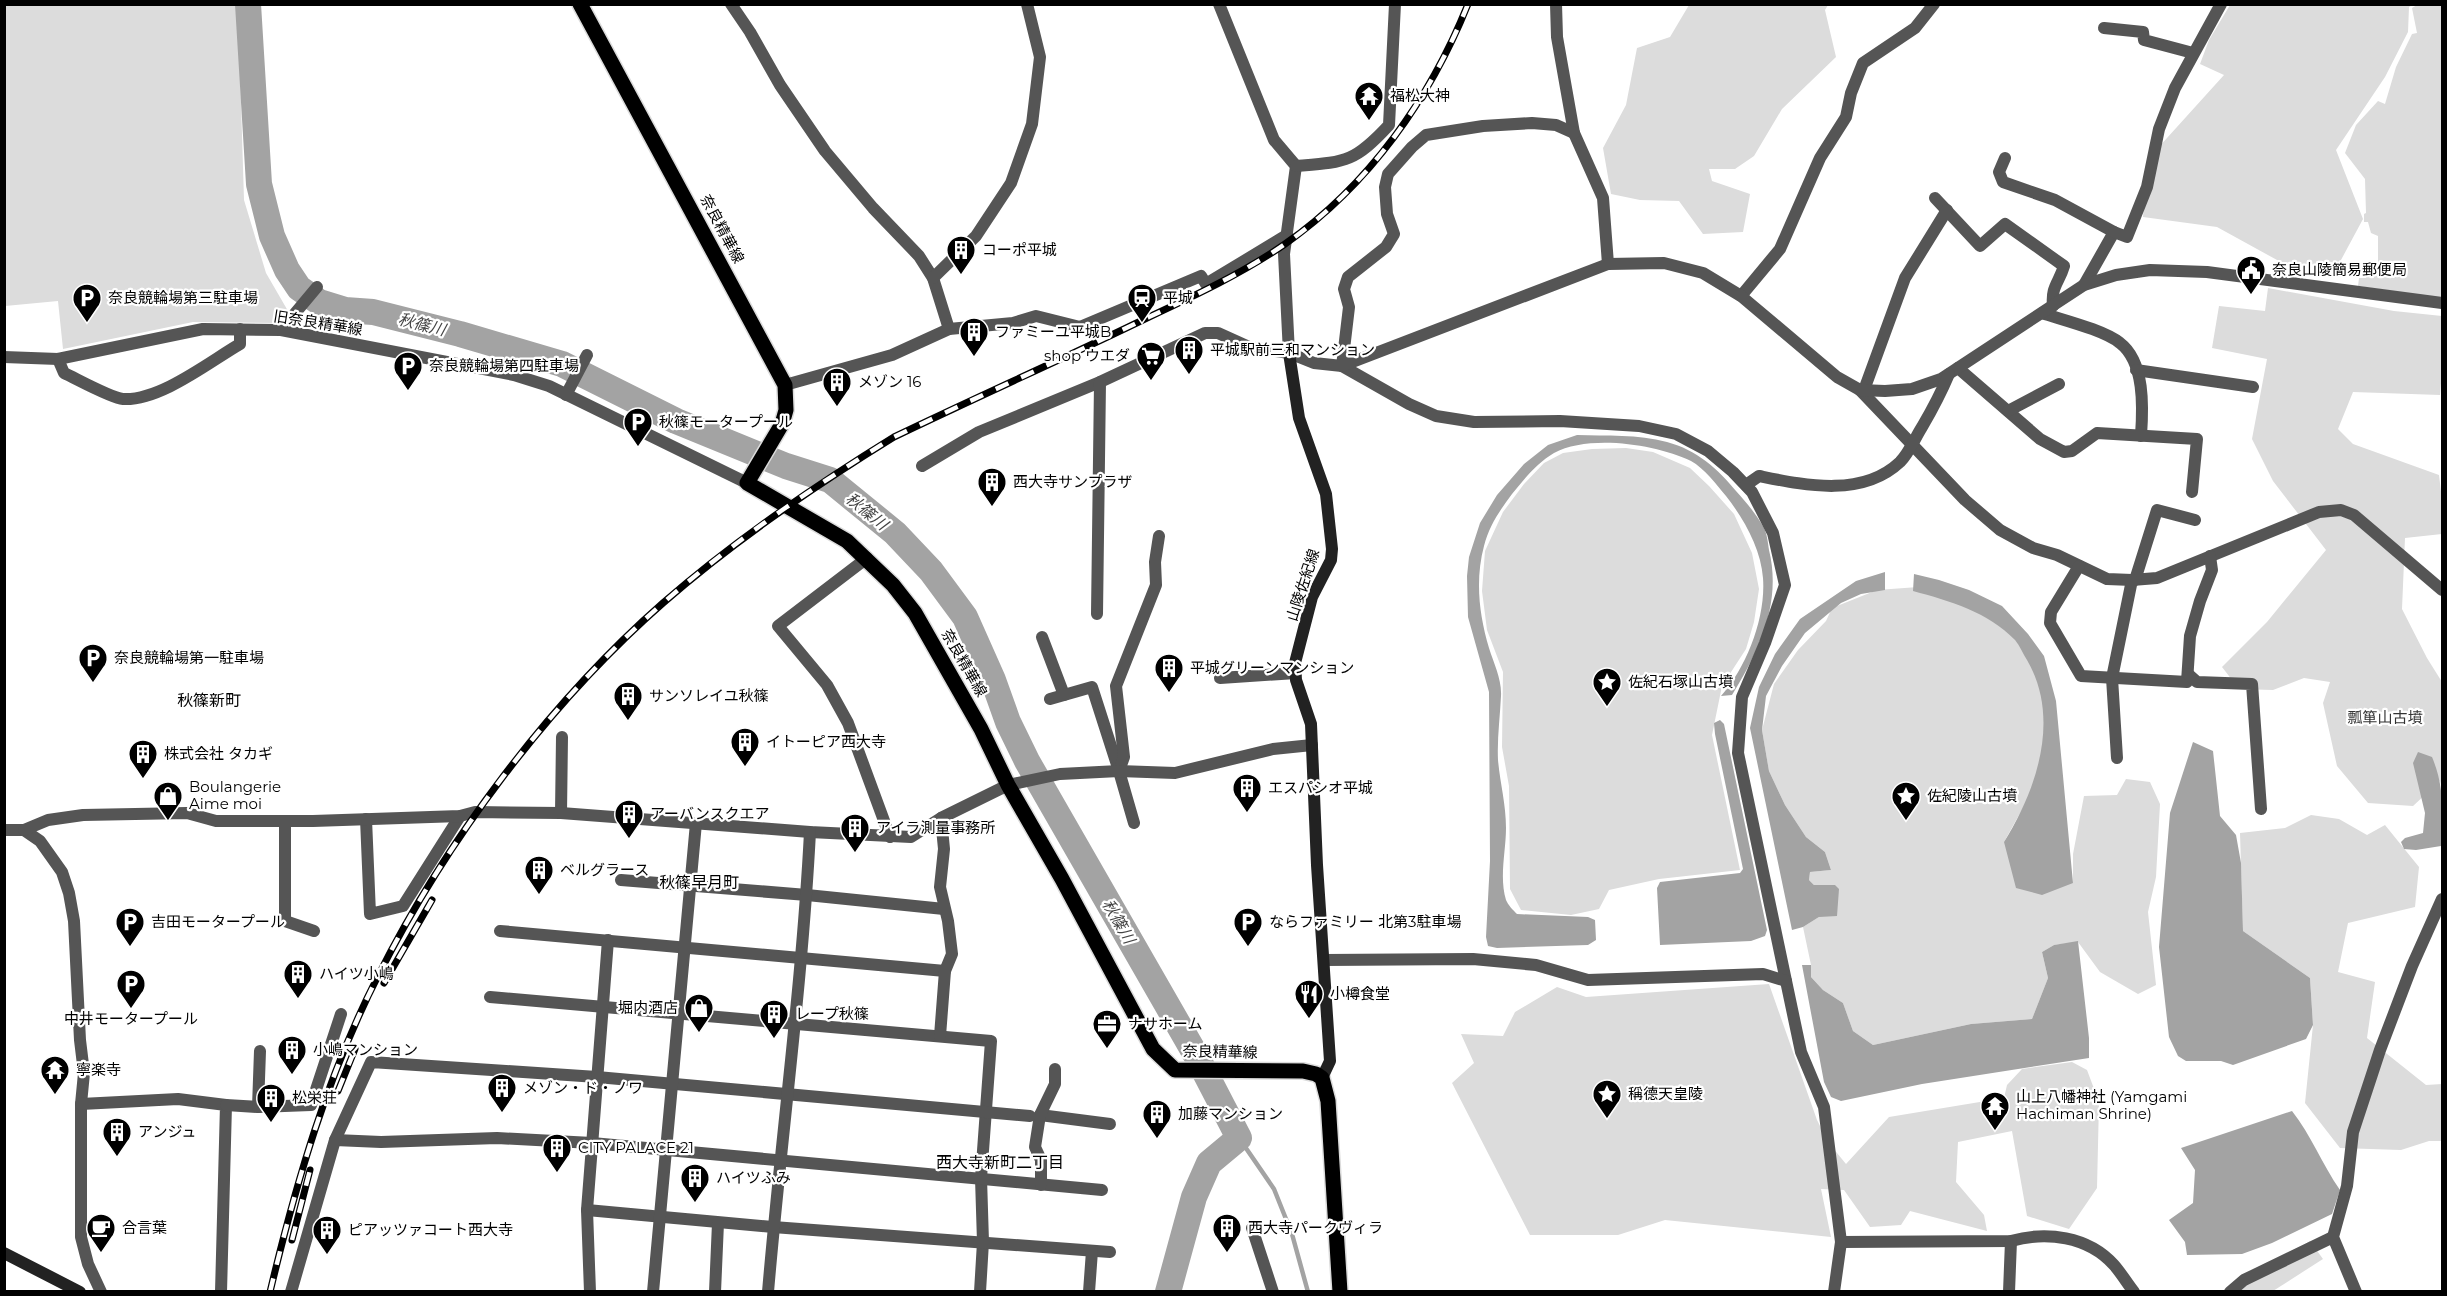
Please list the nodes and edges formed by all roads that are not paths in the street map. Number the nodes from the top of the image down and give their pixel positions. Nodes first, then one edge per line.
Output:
1 (580, 4) edge
2 (731, 4) edge
3 (1027, 4) edge
4 (1219, 4) edge
5 (1395, 4) edge
6 (1556, 4) edge
7 (1934, 4) edge
8 (2221, 4) edge
9 (2104, 28) dead end
10 (2193, 53) junction
11 (1574, 133) junction
12 (2005, 158) dead end
13 (1296, 166) junction
14 (1935, 198) dead end
15 (1947, 210) junction
16 (2114, 232) junction
17 (1287, 235) junction
18 (1608, 264) junction
19 (933, 278) junction
20 (2084, 285) junction
21 (317, 287) dead end
22 (1741, 296) junction
23 (2442, 303) edge
24 (2047, 309) junction
25 (240, 329) junction
26 (949, 329) junction
27 (281, 330) junction
28 (1289, 353) junction
29 (587, 355) dead end
30 (4, 357) edge
31 (58, 359) junction
32 (1342, 366) junction
33 (2136, 370) junction
34 (1953, 371) junction
35 (1100, 382) junction
36 (2059, 384) dead end
37 (785, 385) junction
38 (2253, 387) dead end
39 (1862, 390) junction
40 (566, 395) junction
41 (2008, 411) junction
42 (2141, 436) junction
43 (1912, 444) junction
44 (922, 466) dead end
45 (749, 478) junction
46 (1746, 485) junction
47 (2192, 492) dead end
48 (2195, 520) dead end
49 (1159, 536) dead end
50 (2210, 556) junction
51 (867, 558) junction
52 (2079, 566) junction
53 (2133, 580) junction
54 (2442, 590) edge
55 (1097, 614) dead end
56 (1042, 637) dead end
57 (1296, 673) junction
58 (2188, 674) junction
59 (1220, 678) dead end
60 (2112, 678) junction
61 (1064, 695) junction
62 (1050, 699) dead end
63 (562, 737) dead end
64 (1312, 745) junction
65 (2117, 758) dead end
66 (1119, 771) junction
67 (1012, 784) junction
68 (2261, 809) dead end
69 (561, 813) junction
70 (460, 816) junction
71 (941, 818) junction
72 (366, 819) junction
73 (285, 821) junction
74 (1134, 823) dead end
75 (696, 824) junction
76 (4, 830) edge
77 (24, 830) junction
78 (810, 832) junction
79 (890, 837) junction
80 (621, 880) dead end
81 (691, 886) junction
82 (807, 895) junction
83 (2442, 899) edge
84 (944, 909) junction
85 (314, 931) dead end
86 (500, 931) dead end
87 (608, 940) junction
88 (684, 947) junction
89 (800, 959) junction
90 (1324, 960) junction
91 (945, 971) junction
92 (1786, 981) junction
93 (490, 997) dead end
94 (604, 1005) junction
95 (678, 1012) junction
96 (341, 1014) dead end
97 (794, 1022) junction
98 (940, 1036) junction
99 (260, 1051) dead end
100 (1055, 1069) dead end
101 (597, 1077) junction
102 (1322, 1078) junction
103 (674, 1083) junction
104 (789, 1094) junction
105 (81, 1104) junction
106 (226, 1105) junction
107 (258, 1107) junction
108 (985, 1111) junction
109 (1035, 1115) junction
110 (1110, 1124) dead end
111 (336, 1140) junction
112 (592, 1143) junction
113 (667, 1150) junction
114 (781, 1160) junction
115 (981, 1178) junction
116 (1041, 1185) junction
117 (1102, 1190) dead end
118 (587, 1210) junction
119 (660, 1218) junction
120 (718, 1223) junction
121 (773, 1227) junction
122 (1252, 1228) dead end
123 (2333, 1238) junction
124 (2011, 1241) junction
125 (983, 1242) junction
126 (1841, 1242) junction
127 (1092, 1251) junction
128 (1110, 1252) dead end
129 (4, 1253) edge
130 (80, 1292) edge
131 (101, 1292) edge
132 (221, 1292) edge
133 (291, 1292) edge
134 (590, 1292) edge
135 (653, 1292) edge
136 (715, 1292) edge
137 (768, 1292) edge
138 (980, 1292) edge
139 (1089, 1292) edge
140 (1273, 1292) edge
141 (1340, 1292) edge
142 (1834, 1292) edge
143 (2009, 1292) edge
144 (2133, 1292) edge
145 (2230, 1292) edge
146 (2356, 1292) edge

1 - 37 main road, 奈良精華線
2 - 19 street
3 - 19 street
4 - 13 street
5 - 13 street
6 - 11 street
7 - 22 street
8 - 10 street
9 - 10 street
10 - 16 street
11 - 18 street
11 - 32 street
12 - 16 street
13 - 17 street
14 - 15 street
15 - 24 street
15 - 39 street
16 - 20 street
17 - 26 street
17 - 28 street
18 - 22 street
18 - 32 street
19 - 26 street
20 - 23 street
20 - 24 street
21 - 27 street
22 - 39 street
24 - 33 street
24 - 34 street
25 - 27 street, 旧奈良精華線
25 - 31 street, 旧奈良精華線
25 - 31 street
26 - 37 street
27 - 40 street, 旧奈良精華線
28 - 32 street
28 - 35 street
28 - 57 main road, 山陵佐紀線
29 - 40 street
30 - 31 street, 旧奈良精華線
32 - 46 street
33 - 38 street
33 - 42 street
34 - 39 street
34 - 41 street
34 - 43 street
35 - 44 street
35 - 55 street
36 - 41 street
37 - 45 main road, 奈良精華線
39 - 43 street
40 - 45 street, 旧奈良精華線
41 - 42 street
42 - 47 street
43 - 46 street
43 - 52 street
45 - 51 main road, 奈良精華線
46 - 92 street
48 - 53 street
49 - 66 street
50 - 53 street
50 - 54 street
50 - 58 street
51 - 67 main road, 奈良精華線
51 - 79 street
52 - 53 street
52 - 60 street
53 - 60 street
56 - 61 street
57 - 59 street
57 - 64 main road, 山陵佐紀線
58 - 60 street
58 - 68 street
60 - 65 street
61 - 62 street
61 - 66 street
63 - 69 street
64 - 66 street
64 - 90 main road, 山陵佐紀線
66 - 67 street
66 - 74 street
67 - 71 street
67 - 102 main road, 奈良精華線
69 - 70 street
69 - 75 street
70 - 72 street
70 - 72 street
71 - 79 street
71 - 84 street
72 - 73 street
73 - 77 street
73 - 85 street
75 - 78 street
75 - 81 street
76 - 77 street
77 - 105 street
78 - 79 street
78 - 82 street
80 - 81 street
81 - 82 street
81 - 88 street
82 - 84 street
82 - 89 street
83 - 123 street
84 - 91 street
86 - 87 street
87 - 88 street
87 - 94 street
88 - 89 street
88 - 95 street
89 - 91 street
89 - 97 street
90 - 92 street
90 - 102 main road, 山陵佐紀線
91 - 98 street
92 - 126 street
93 - 94 street
94 - 95 street
94 - 101 street
95 - 97 street
95 - 103 street
96 - 107 street
97 - 98 street
97 - 104 street
98 - 108 street
99 - 107 street
100 - 109 street
101 - 103 street
101 - 111 street
101 - 112 street
102 - 141 main road
103 - 104 street
103 - 113 street
104 - 108 street
104 - 114 street
105 - 106 street
105 - 131 street
106 - 107 street
106 - 132 street
108 - 109 street
108 - 115 street
109 - 110 street
109 - 116 street
111 - 112 street
111 - 133 street
112 - 113 street
112 - 118 street
113 - 114 street
113 - 119 street
114 - 115 street
114 - 121 street
115 - 116 street
115 - 125 street
116 - 117 street
118 - 119 street
118 - 134 street
119 - 120 street
119 - 135 street
120 - 121 street
120 - 136 street
121 - 125 street
121 - 137 street
122 - 140 street
123 - 145 street
123 - 146 street
124 - 126 street
124 - 143 street
124 - 144 street
125 - 127 street
125 - 138 street
126 - 142 street
127 - 128 street
127 - 139 street
129 - 130 main road

